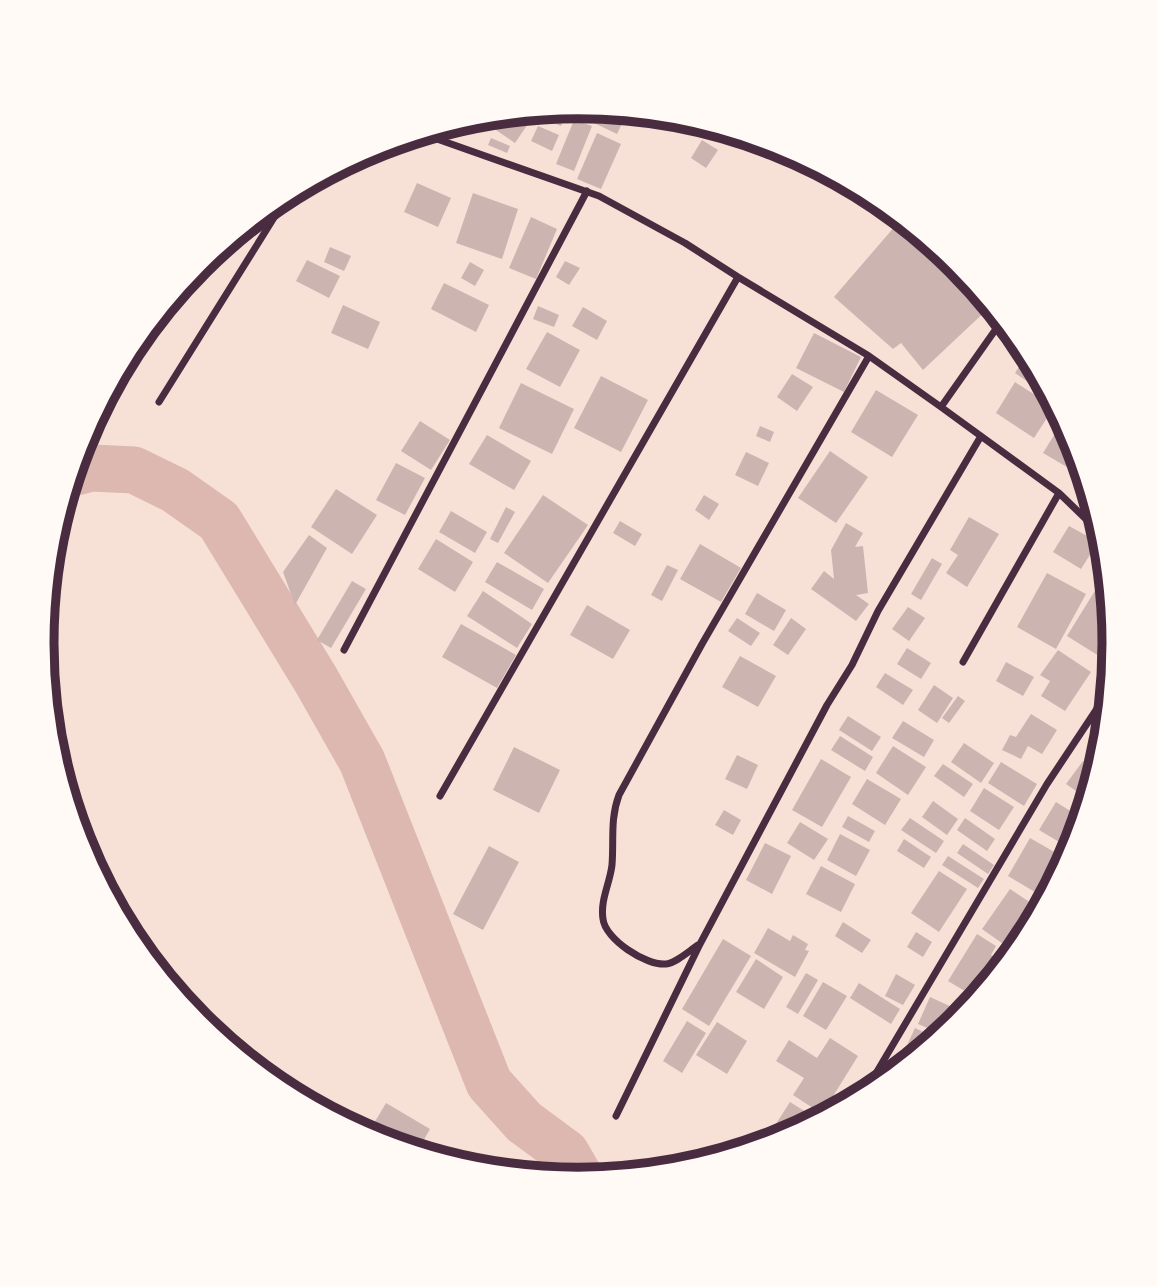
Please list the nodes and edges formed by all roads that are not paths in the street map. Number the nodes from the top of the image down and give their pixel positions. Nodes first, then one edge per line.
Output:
1 (437, 139) edge
2 (587, 191) junction
3 (276, 215) edge
4 (738, 277) junction
5 (997, 328) edge
6 (869, 356) junction
7 (159, 402) dead end
8 (941, 407) junction
9 (981, 436) junction
10 (1059, 493) junction
11 (1088, 520) edge
12 (344, 650) dead end
13 (963, 662) dead end
14 (1098, 709) edge
15 (440, 796) dead end
16 (700, 944) junction
17 (875, 1076) edge
18 (616, 1116) dead end

1 - 2 street
2 - 4 street
2 - 12 street
3 - 7 street
4 - 6 street
4 - 15 street
5 - 8 street
6 - 8 street
6 - 16 street
8 - 9 street
9 - 10 street
9 - 16 street
10 - 11 street
10 - 13 street
14 - 17 street
16 - 18 street

